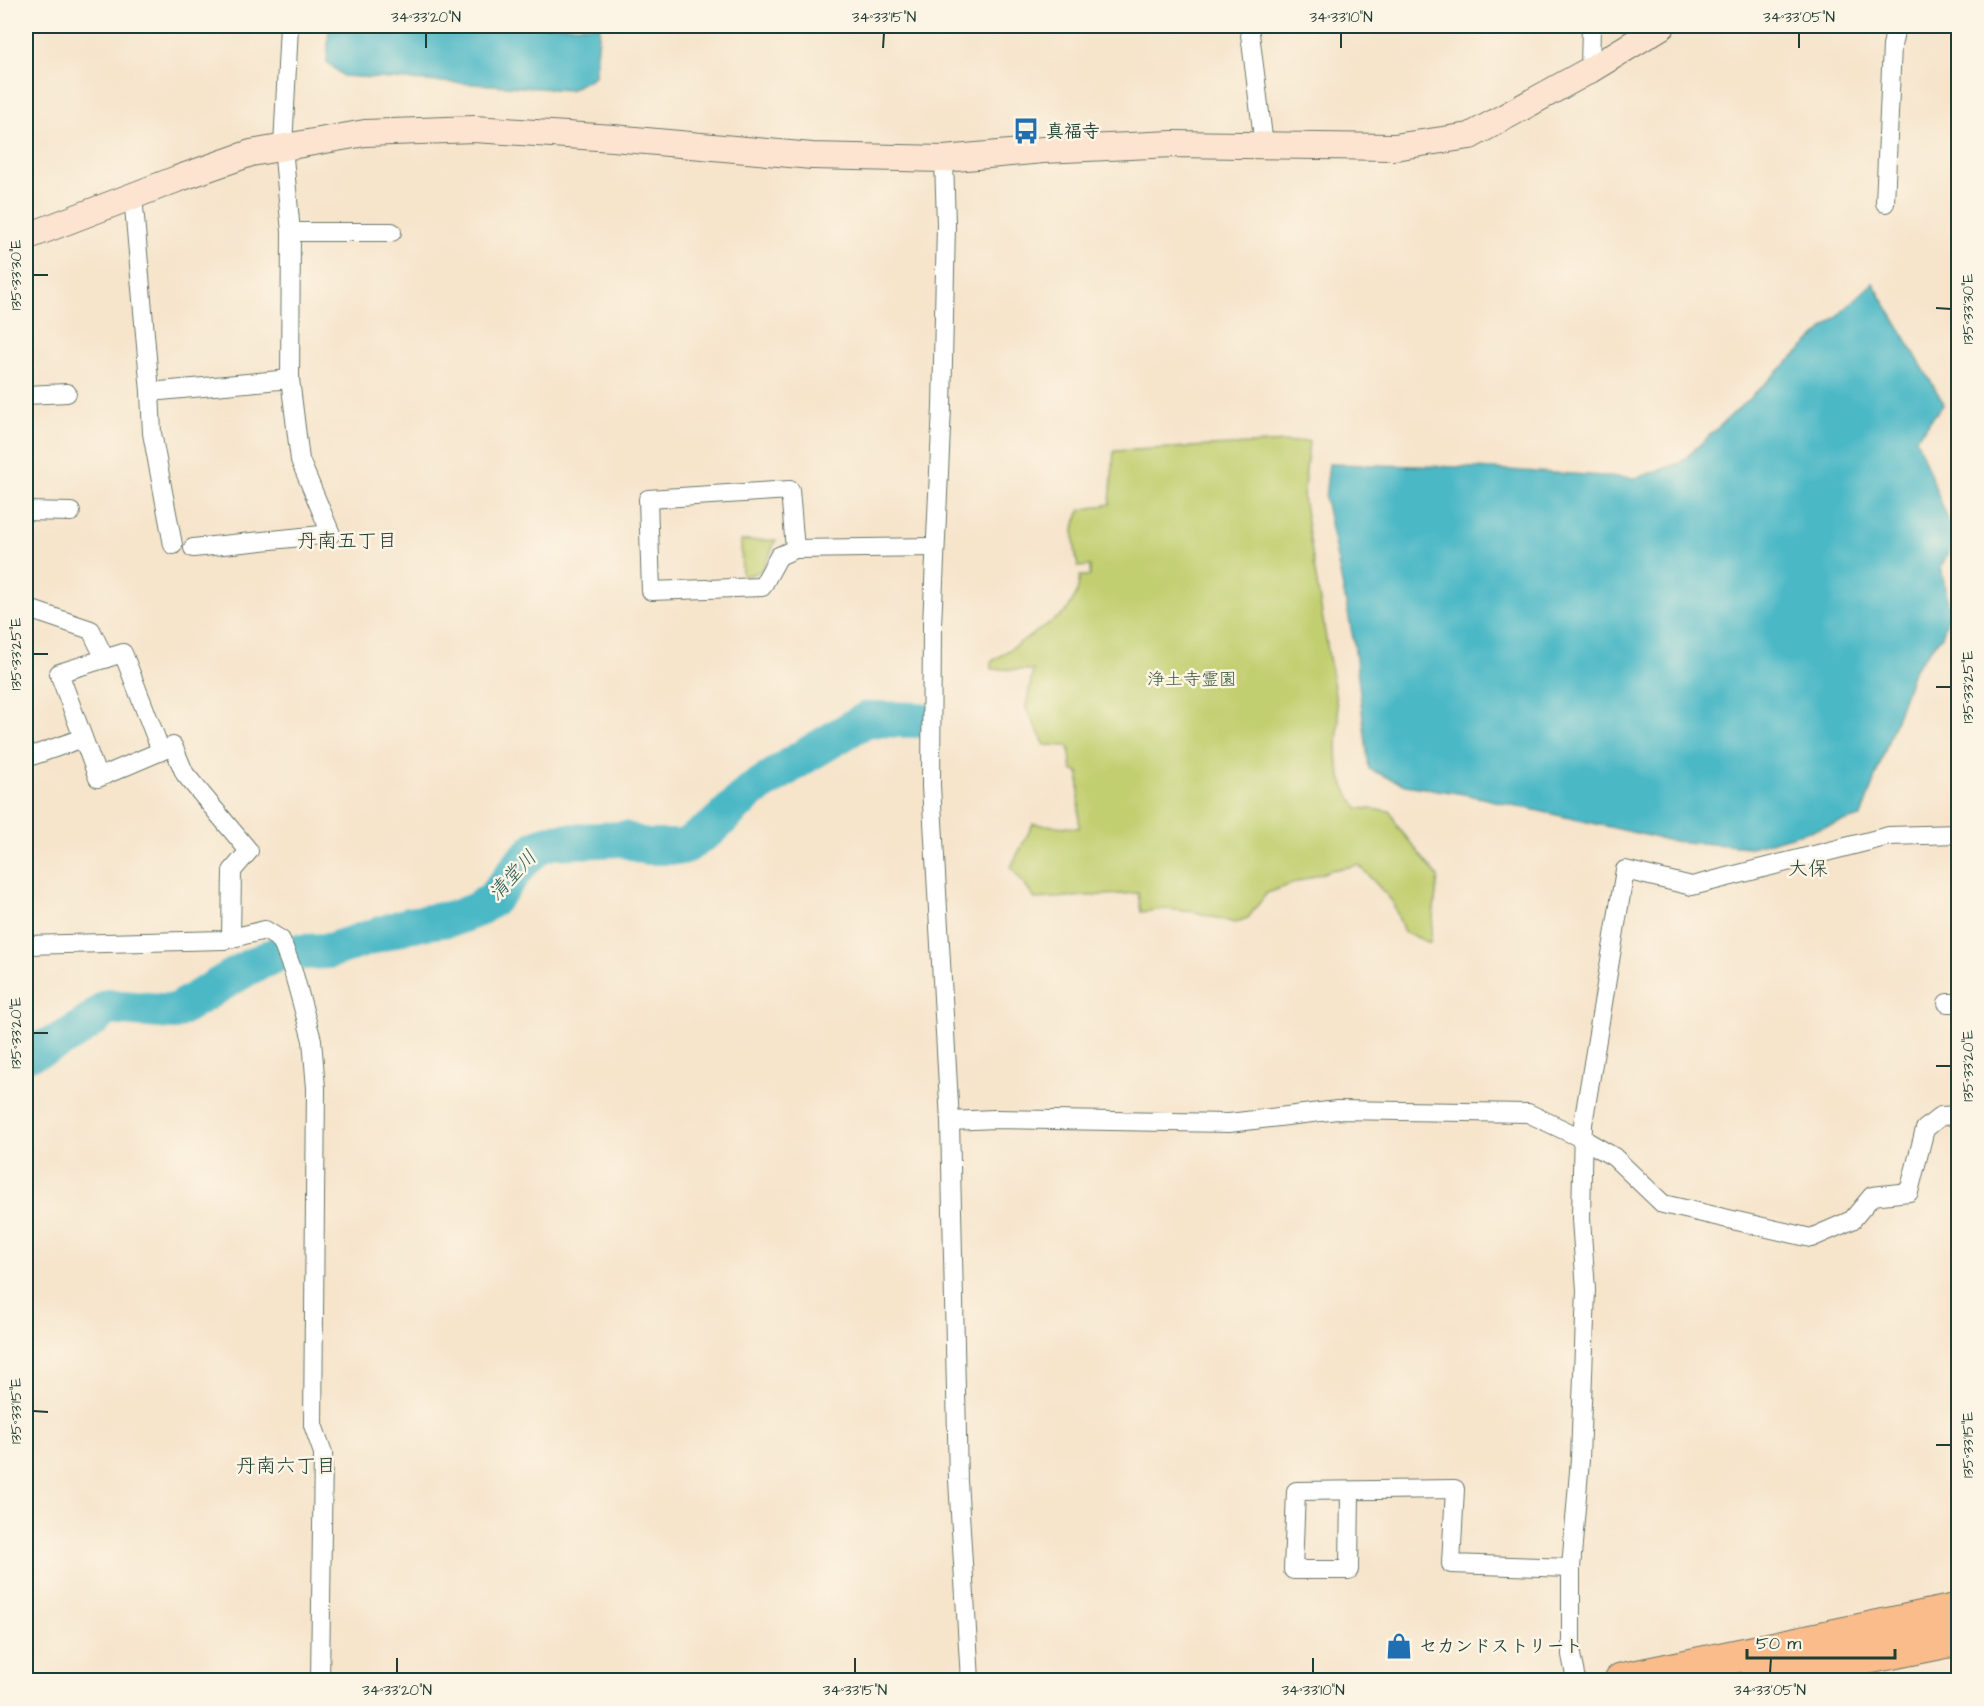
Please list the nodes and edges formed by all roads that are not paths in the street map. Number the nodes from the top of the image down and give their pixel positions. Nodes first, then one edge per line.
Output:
1 (289, 26) edge
2 (1249, 26) edge
3 (1590, 26) edge
4 (1662, 26) edge
5 (1896, 26) edge
6 (1590, 70) junction
7 (1264, 145) junction
8 (283, 147) junction
9 (944, 159) junction
10 (133, 195) junction
11 (1885, 203) dead end
12 (291, 232) junction
13 (392, 232) dead end
14 (26, 237) edge
15 (290, 379) junction
16 (150, 392) junction
17 (67, 393) dead end
18 (26, 394) edge
19 (26, 511) edge
20 (71, 512) dead end
21 (173, 545) dead end
22 (934, 547) junction
23 (193, 548) dead end
24 (795, 549) junction
25 (26, 608) edge
26 (105, 658) junction
27 (83, 738) junction
28 (161, 751) junction
29 (26, 758) edge
30 (1959, 834) edge
31 (231, 939) junction
32 (26, 945) edge
33 (1959, 1115) edge
34 (950, 1121) junction
35 (1583, 1139) junction
36 (1350, 1491) junction
37 (1571, 1568) junction
38 (1959, 1610) edge
39 (1959, 1639) edge
40 (320, 1680) edge
41 (970, 1680) edge
42 (1576, 1680) edge
43 (1621, 1680) edge
44 (1756, 1680) edge

1 - 8 street
2 - 7 street
3 - 6 street
4 - 6 street
5 - 11 street
6 - 7 street
7 - 9 street
8 - 9 street
8 - 10 street
8 - 12 street
9 - 22 street
10 - 14 street
10 - 16 street
12 - 13 street
12 - 15 street
15 - 16 street
15 - 23 street
16 - 21 street
17 - 18 street
19 - 20 street
22 - 24 street
22 - 34 street
24 - 24 street
25 - 26 street
26 - 27 street
26 - 28 street
27 - 28 street
27 - 29 street
28 - 31 street
30 - 35 street
31 - 32 street
31 - 40 street
33 - 35 street
34 - 35 street
34 - 41 street
35 - 37 street
36 - 36 street
36 - 37 street
37 - 42 street
38 - 43 highway
39 - 44 highway

